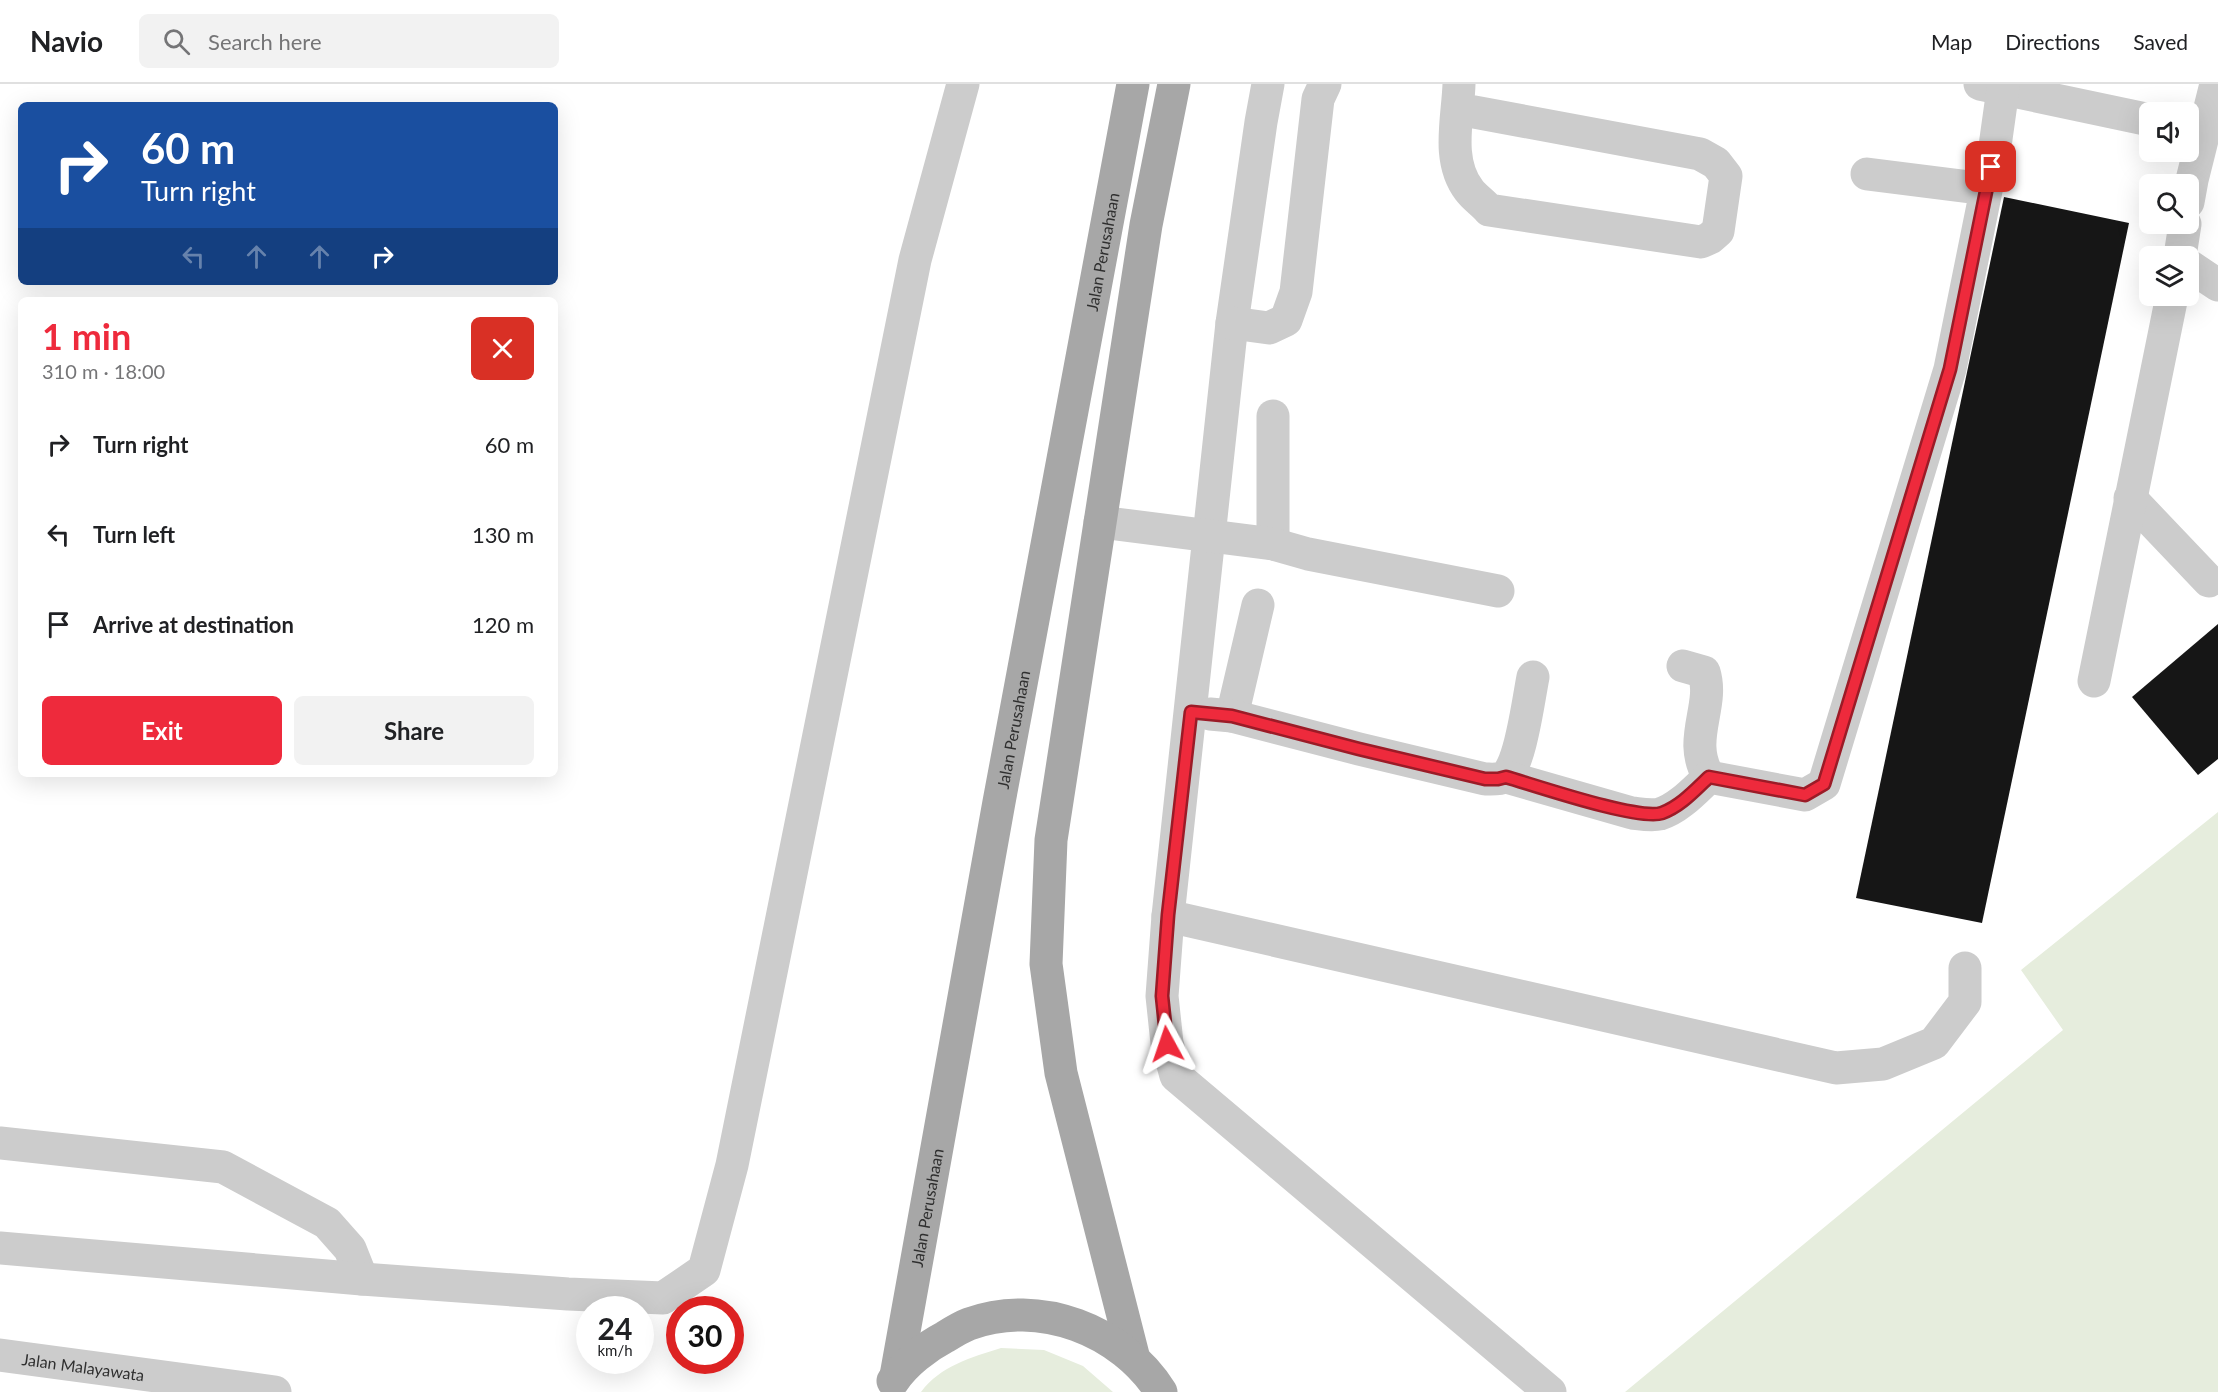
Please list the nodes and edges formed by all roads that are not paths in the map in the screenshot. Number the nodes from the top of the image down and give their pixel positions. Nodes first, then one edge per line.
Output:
1 (963, 84) edge
2 (1132, 84) edge
3 (1174, 84) edge
4 (1268, 84) edge
5 (1325, 84) edge
6 (2216, 84) edge
7 (1992, 86) edge
8 (1458, 97) edge
9 (2139, 118) edge
10 (2204, 132) edge
11 (1866, 174) dead end
12 (2194, 174) edge
13 (1986, 189) junction
14 (2199, 272) edge
15 (2218, 285) edge
16 (2170, 306) edge
17 (1232, 323) junction
18 (1273, 416) dead end
19 (2130, 498) junction
20 (1100, 522) junction
21 (1210, 536) junction
22 (1274, 544) junction
23 (2209, 581) dead end
24 (1498, 591) dead end
25 (1258, 605) dead end
26 (1683, 666) dead end
27 (1533, 677) dead end
28 (2094, 681) dead end
29 (1191, 712) junction
30 (1232, 716) junction
31 (1506, 777) junction
32 (1709, 777) junction
33 (1168, 915) junction
34 (1965, 968) dead end
35 (0, 1143) edge
36 (0, 1248) edge
37 (362, 1279) junction
38 (0, 1355) edge
39 (1134, 1359) junction
40 (891, 1384) edge
41 (1161, 1391) edge
42 (275, 1392) edge
43 (1550, 1392) edge

1 - 37 street
2 - 40 main road, Jalan Perusahaan
3 - 20 main road
4 - 17 street
5 - 17 street
6 - 10 street
7 - 9 street
7 - 13 street
8 - 8 street
10 - 12 street
11 - 13 street
13 - 32 street
14 - 15 street
16 - 19 street
17 - 21 street
18 - 22 street
19 - 23 street
19 - 28 street
20 - 21 street
20 - 39 main road
21 - 22 street
21 - 29 street
22 - 24 street
25 - 30 street
26 - 32 street
27 - 31 street
29 - 30 street
29 - 33 street
30 - 31 street
31 - 32 street
33 - 34 street
33 - 43 street
35 - 37 street
36 - 37 street
38 - 42 street, Jalan Malayawata
39 - 40 main road
39 - 41 main road

